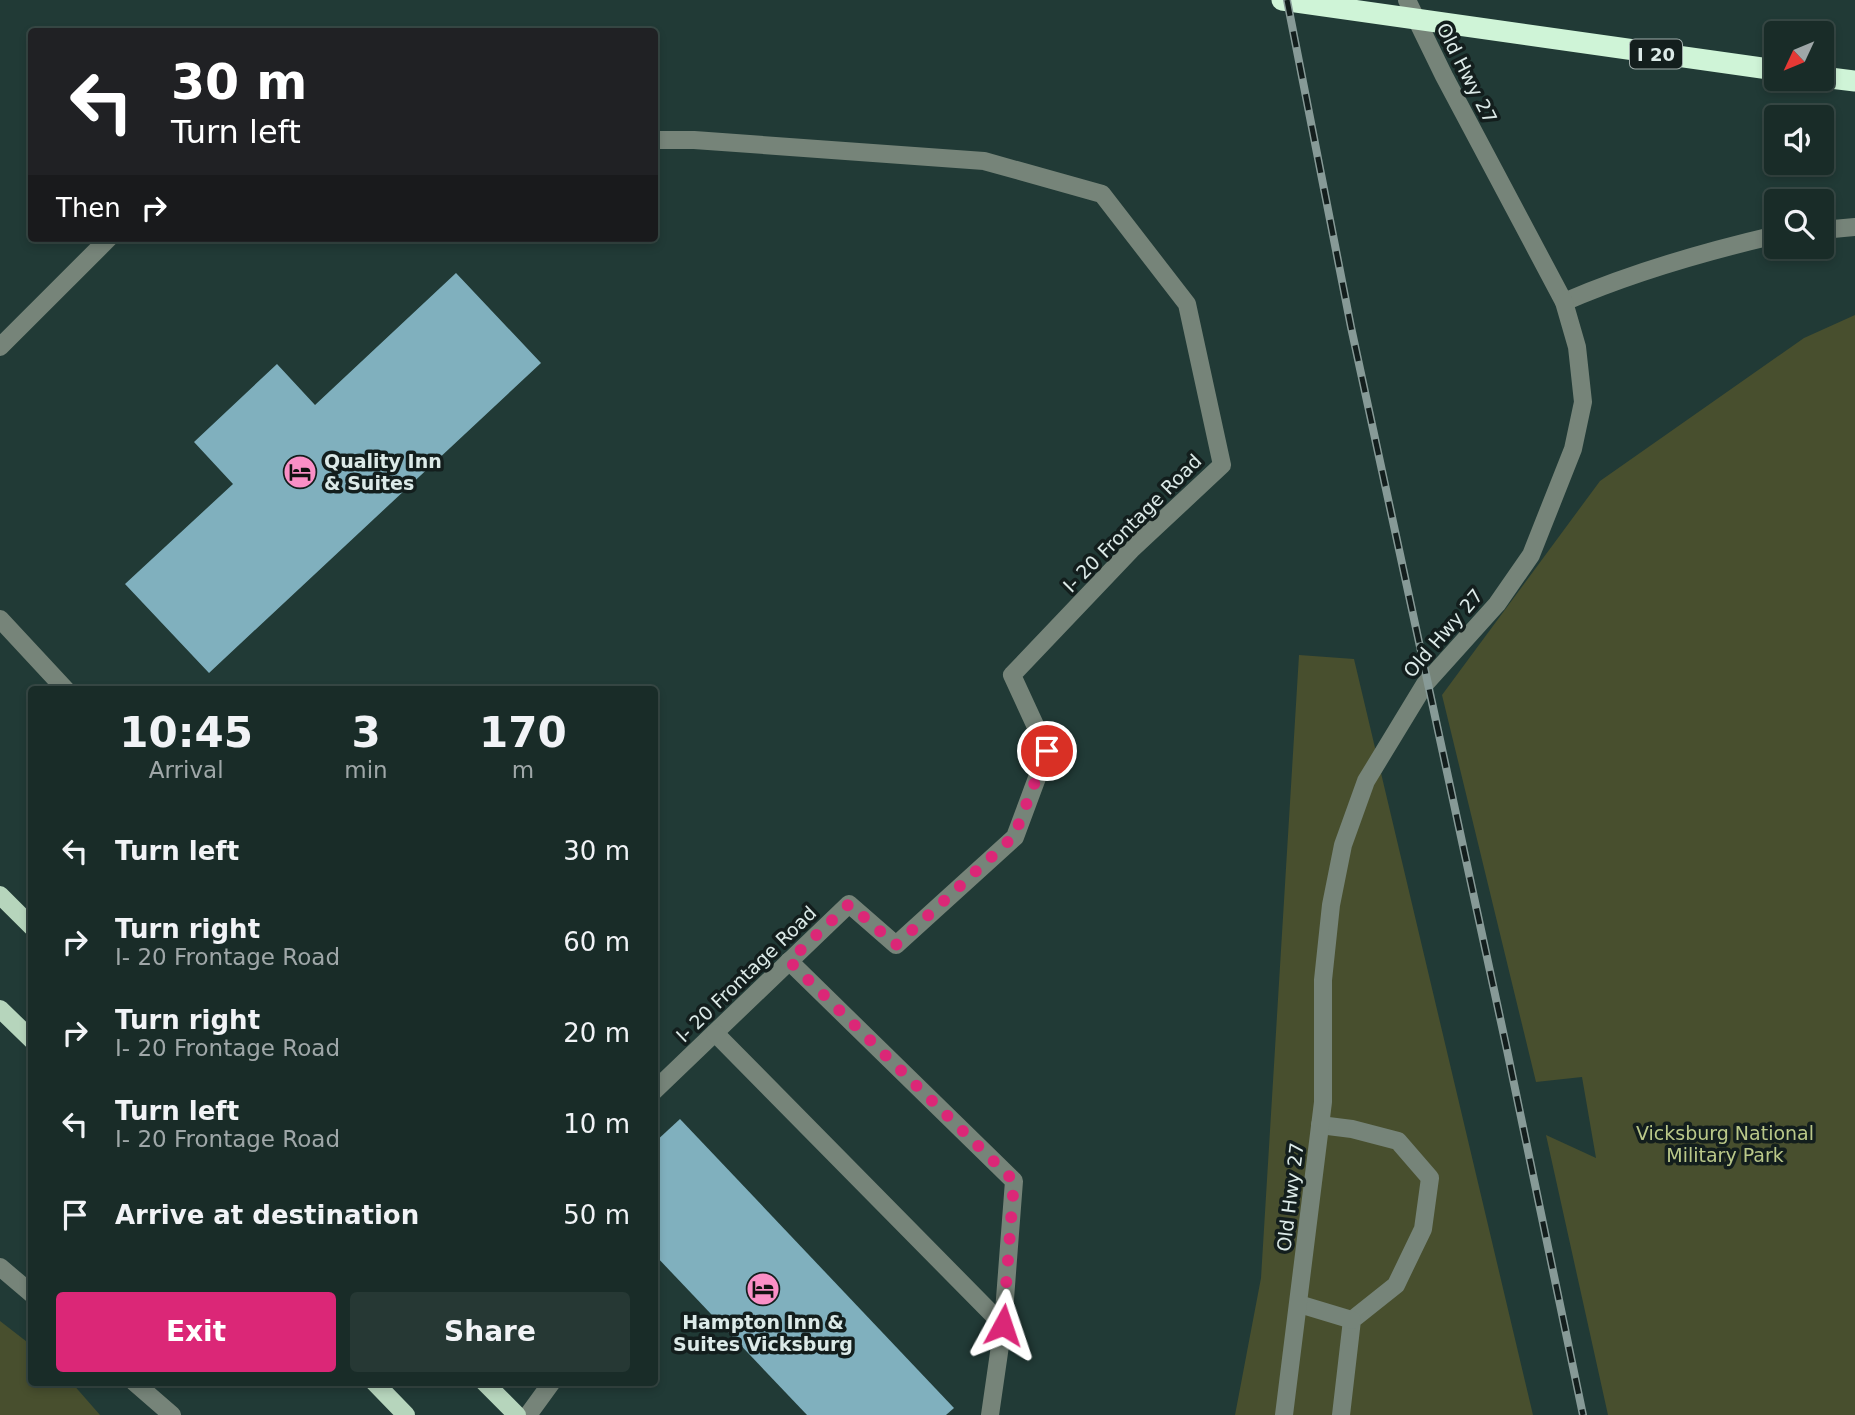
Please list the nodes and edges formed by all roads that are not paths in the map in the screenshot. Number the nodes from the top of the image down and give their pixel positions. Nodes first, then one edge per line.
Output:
1 (1282, 0) edge
2 (1407, 0) edge
3 (1764, 68) edge
4 (1834, 78) edge
5 (1855, 81) edge
6 (658, 140) edge
7 (1855, 227) edge
8 (1834, 229) edge
9 (1764, 237) edge
10 (105, 242) edge
11 (1564, 302) junction
12 (0, 347) edge
13 (0, 619) edge
14 (62, 686) edge
15 (0, 895) edge
16 (28, 923) edge
17 (789, 961) junction
18 (0, 1009) edge
19 (715, 1033) junction
20 (28, 1036) edge
21 (658, 1087) edge
22 (1320, 1125) junction
23 (0, 1267) edge
24 (28, 1291) edge
25 (1299, 1304) junction
26 (1352, 1321) junction
27 (1003, 1325) junction
28 (139, 1386) edge
29 (377, 1386) edge
30 (488, 1386) edge
31 (549, 1386) edge
32 (172, 1415) edge
33 (406, 1415) edge
34 (517, 1415) edge
35 (528, 1415) edge
36 (990, 1415) edge
37 (1284, 1415) edge
38 (1341, 1415) edge

1 - 3 highway, I 20
2 - 11 street, Old Hwy 27
4 - 5 highway
6 - 17 street, I- 20 Frontage Road
7 - 8 street
9 - 11 street
10 - 12 street
11 - 22 street, Old Hwy 27
13 - 14 street
15 - 16 main road
17 - 19 street, I- 20 Frontage Road
17 - 27 street
18 - 20 main road
19 - 21 street, I- 20 Frontage Road
19 - 27 street
22 - 25 street, Old Hwy 27
22 - 26 street
23 - 24 street
25 - 26 street
25 - 37 street, Old Hwy 27
26 - 38 street
27 - 36 street
28 - 32 street
29 - 33 main road
30 - 34 main road
31 - 35 street

